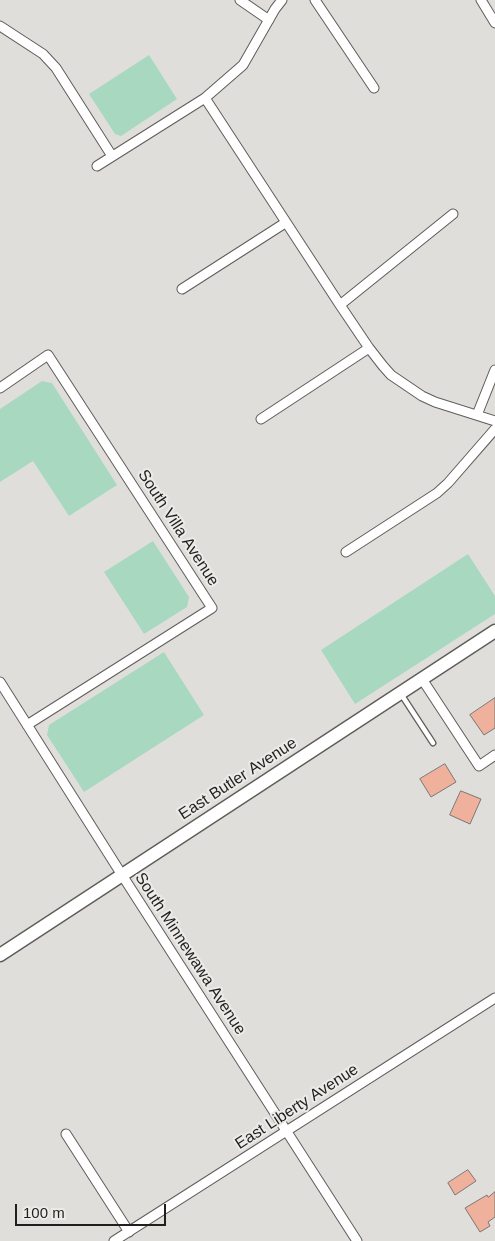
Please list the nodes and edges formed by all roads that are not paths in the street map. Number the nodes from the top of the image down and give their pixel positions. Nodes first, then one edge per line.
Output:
1 (240, 0) edge
2 (282, 0) edge
3 (315, 0) edge
4 (480, 0) edge
5 (269, 20) junction
6 (495, 23) edge
7 (0, 26) edge
8 (374, 88) dead end
9 (205, 98) junction
10 (112, 156) junction
11 (97, 166) dead end
12 (453, 214) dead end
13 (285, 223) junction
14 (182, 289) dead end
15 (340, 305) junction
16 (369, 348) junction
17 (495, 370) edge
18 (0, 388) edge
19 (478, 415) junction
20 (261, 419) dead end
21 (495, 421) edge
22 (495, 429) edge
23 (346, 552) dead end
24 (495, 631) edge
25 (422, 679) junction
26 (0, 682) edge
27 (400, 693) junction
28 (28, 725) junction
29 (433, 743) dead end
30 (495, 755) edge
31 (122, 875) junction
32 (0, 955) edge
33 (495, 998) edge
34 (286, 1131) junction
35 (66, 1134) dead end
36 (129, 1232) junction
37 (114, 1241) edge
38 (357, 1241) edge

1 - 5 street
2 - 5 street
3 - 8 street
4 - 6 street
5 - 9 street
7 - 10 street
9 - 10 street
9 - 13 street
10 - 11 street
12 - 15 street
13 - 14 street
13 - 15 street
15 - 16 street
16 - 19 street
16 - 20 street
17 - 19 street
18 - 28 street, South Villa Avenue
19 - 21 street
22 - 23 street
24 - 25 street, East Butler Avenue
25 - 27 street, East Butler Avenue
25 - 30 street
26 - 28 street, South Minnewawa Avenue
27 - 29 lane
27 - 31 street, East Butler Avenue
28 - 31 street, South Minnewawa Avenue
31 - 32 street, East Butler Avenue
31 - 34 street, South Minnewawa Avenue
33 - 34 street, East Liberty Avenue
34 - 36 street, East Liberty Avenue
34 - 38 street, South Minnewawa Avenue
35 - 36 street
36 - 37 street, East Liberty Avenue

